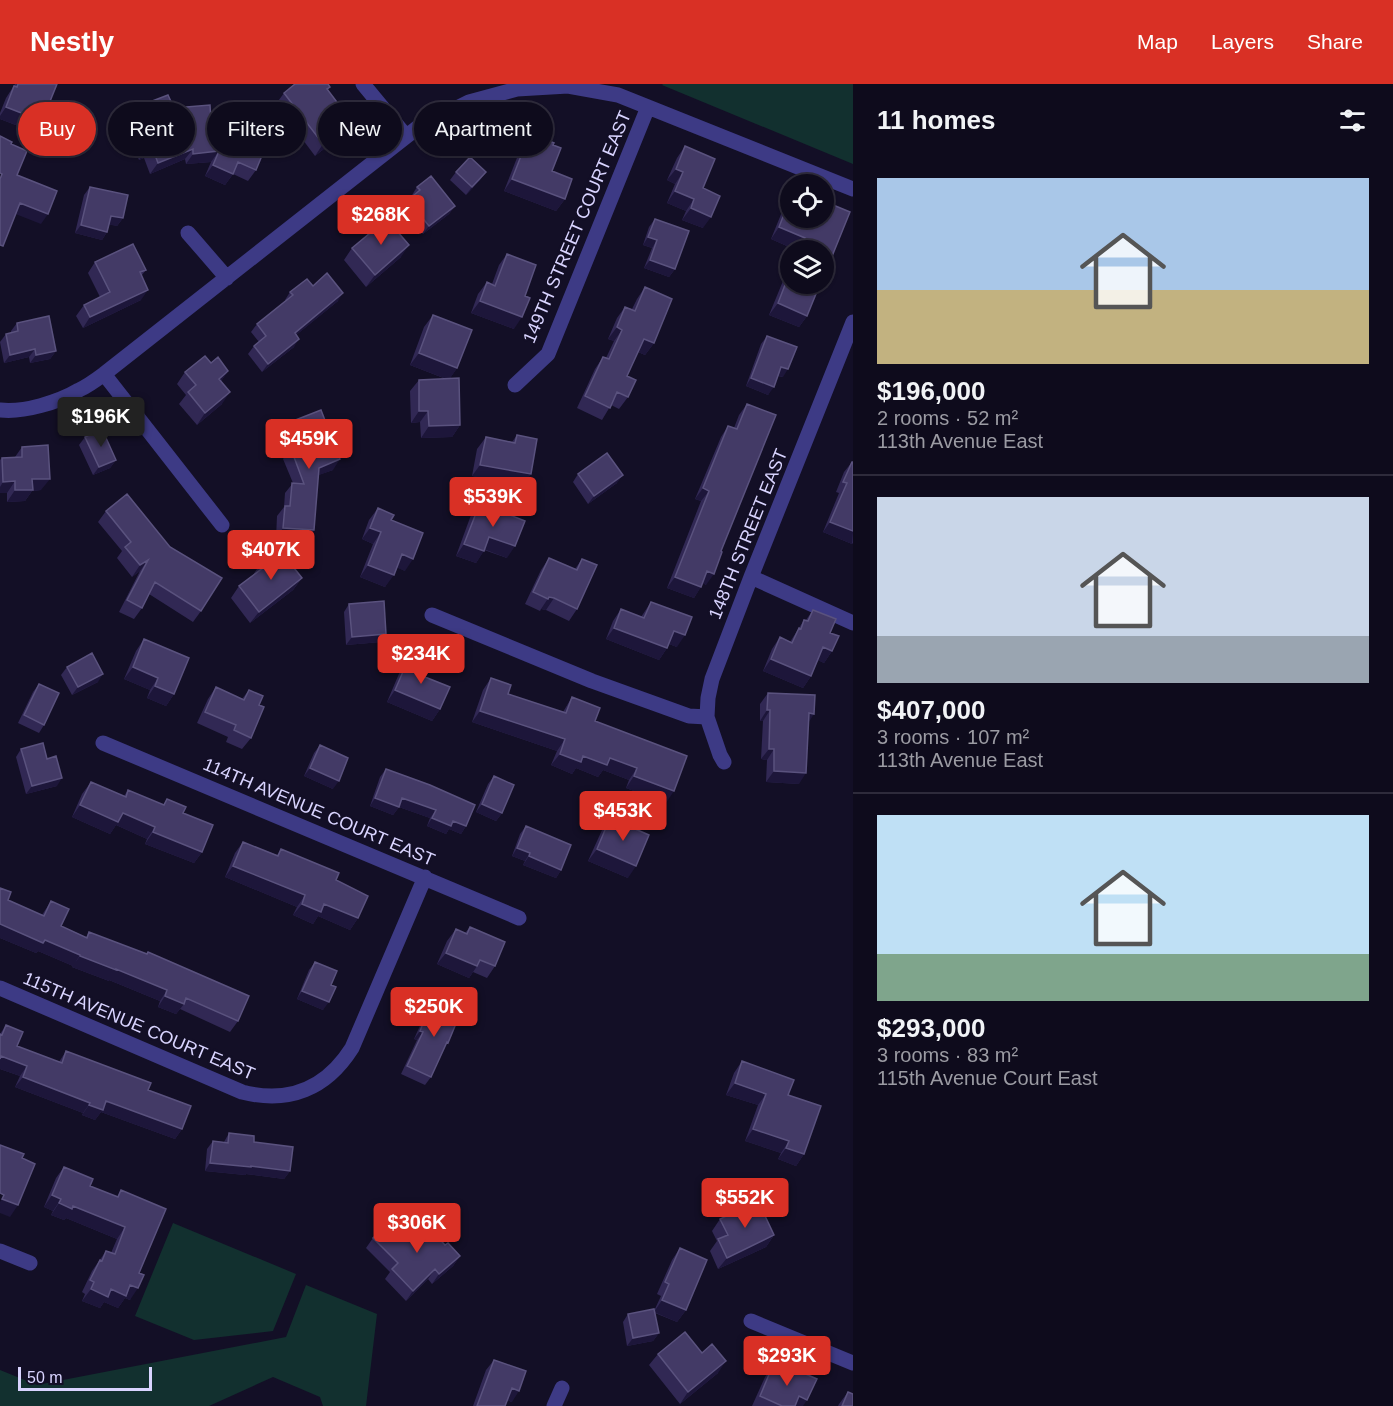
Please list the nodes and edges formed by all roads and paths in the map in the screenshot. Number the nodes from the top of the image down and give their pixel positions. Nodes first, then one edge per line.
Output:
1 (363, 84) edge
2 (551, 85) edge
3 (648, 107) junction
4 (406, 136) junction
5 (853, 189) edge
6 (188, 233) dead end
7 (227, 278) junction
8 (853, 322) edge
9 (104, 374) junction
10 (515, 385) dead end
11 (0, 410) edge
12 (222, 525) dead end
13 (751, 578) junction
14 (432, 615) dead end
15 (853, 622) edge
16 (707, 717) junction
17 (103, 743) dead end
18 (724, 762) dead end
19 (424, 878) junction
20 (519, 918) dead end
21 (0, 988) edge
22 (0, 1251) edge
23 (30, 1263) dead end
24 (751, 1321) dead end
25 (853, 1363) edge
26 (562, 1388) dead end
27 (554, 1406) edge

1 - 4 street
2 - 3 street
2 - 4 street
3 - 5 street
3 - 10 street, 149TH STREET COURT EAST
4 - 7 street
6 - 7 street
7 - 9 street
8 - 13 street, 148TH STREET EAST
9 - 11 street
9 - 12 street
13 - 15 street
13 - 16 street, 148TH STREET EAST
14 - 16 street
16 - 18 street, 148TH STREET EAST
17 - 19 street, 114TH AVENUE COURT EAST
19 - 20 street, 114TH AVENUE COURT EAST
19 - 21 street, 115TH AVENUE COURT EAST
22 - 23 street
24 - 25 street
26 - 27 street

